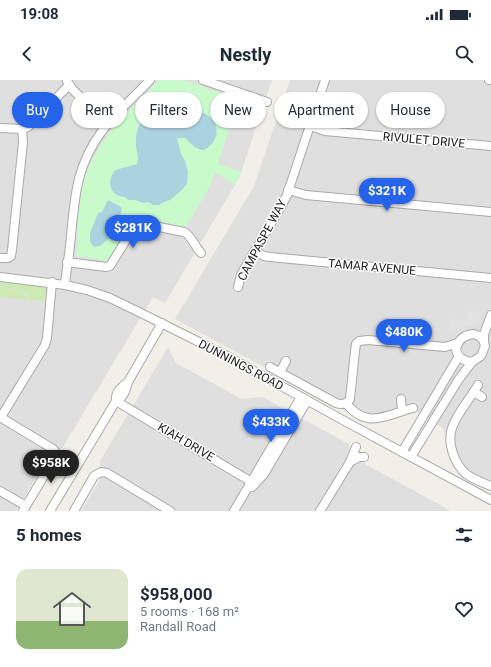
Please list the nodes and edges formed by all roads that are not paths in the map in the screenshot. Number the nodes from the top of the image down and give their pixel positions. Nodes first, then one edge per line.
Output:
1 (150, 80) edge
2 (204, 80) edge
3 (232, 80) edge
4 (325, 80) edge
5 (68, 82) edge
6 (229, 88) junction
7 (78, 92) edge
8 (321, 92) edge
9 (267, 102) dead end
10 (127, 104) edge
11 (0, 128) edge
12 (105, 128) edge
13 (309, 128) edge
14 (316, 128) edge
15 (22, 129) junction
16 (491, 146) edge
17 (288, 190) junction
18 (491, 212) edge
19 (255, 251) junction
20 (201, 253) dead end
21 (0, 258) edge
22 (69, 262) junction
23 (0, 277) edge
24 (491, 278) edge
25 (52, 282) junction
26 (67, 285) junction
27 (238, 287) dead end
28 (491, 315) edge
29 (162, 323) junction
30 (487, 323) junction
31 (473, 334) junction
32 (458, 343) junction
33 (487, 345) edge
34 (445, 347) junction
35 (458, 355) junction
36 (491, 355) edge
37 (481, 356) junction
38 (286, 361) dead end
39 (472, 362) junction
40 (270, 367) dead end
41 (280, 372) junction
42 (482, 397) dead end
43 (304, 399) junction
44 (401, 399) dead end
45 (116, 401) junction
46 (346, 403) junction
47 (413, 408) dead end
48 (402, 411) junction
49 (1, 417) edge
50 (356, 447) dead end
51 (402, 452) junction
52 (411, 457) junction
53 (364, 458) dead end
54 (350, 462) junction
55 (253, 482) junction
56 (491, 486) edge
57 (0, 491) edge
58 (491, 500) edge
59 (24, 509) edge
60 (50, 511) edge
61 (74, 511) edge
62 (170, 511) edge
63 (234, 511) edge
64 (320, 511) edge

1 - 10 street
2 - 6 street
3 - 6 street
4 - 8 street, CAMPASPE WAY
5 - 7 street
5 - 15 street
6 - 9 street
11 - 15 street
12 - 22 street
13 - 17 street, CAMPASPE WAY
14 - 16 street, RIVULET DRIVE
15 - 21 street
17 - 18 street
17 - 19 street, CAMPASPE WAY
19 - 24 street, TAMAR AVENUE
19 - 27 street, CAMPASPE WAY
20 - 22 street
22 - 26 street
23 - 25 street, DUNNINGS ROAD
25 - 26 street, DUNNINGS ROAD
25 - 49 street
26 - 29 street, DUNNINGS ROAD
28 - 30 street
29 - 43 street, DUNNINGS ROAD
29 - 45 street
30 - 31 street
30 - 33 street
31 - 32 street
31 - 33 street
32 - 34 street
32 - 35 street
33 - 37 street
34 - 35 street
34 - 46 street
35 - 39 street
35 - 51 street
36 - 37 street
37 - 39 street
38 - 41 street
39 - 52 street
40 - 41 street
41 - 46 street
42 - 56 street
43 - 51 street, DUNNINGS ROAD
43 - 55 street
44 - 48 street
45 - 55 street, KIAH DRIVE
45 - 60 street
46 - 48 street
47 - 48 street
49 - 59 street
50 - 54 street
51 - 52 street, DUNNINGS ROAD
52 - 58 street, DUNNINGS ROAD
53 - 54 street
54 - 64 street
55 - 63 street
57 - 59 street
61 - 62 street

